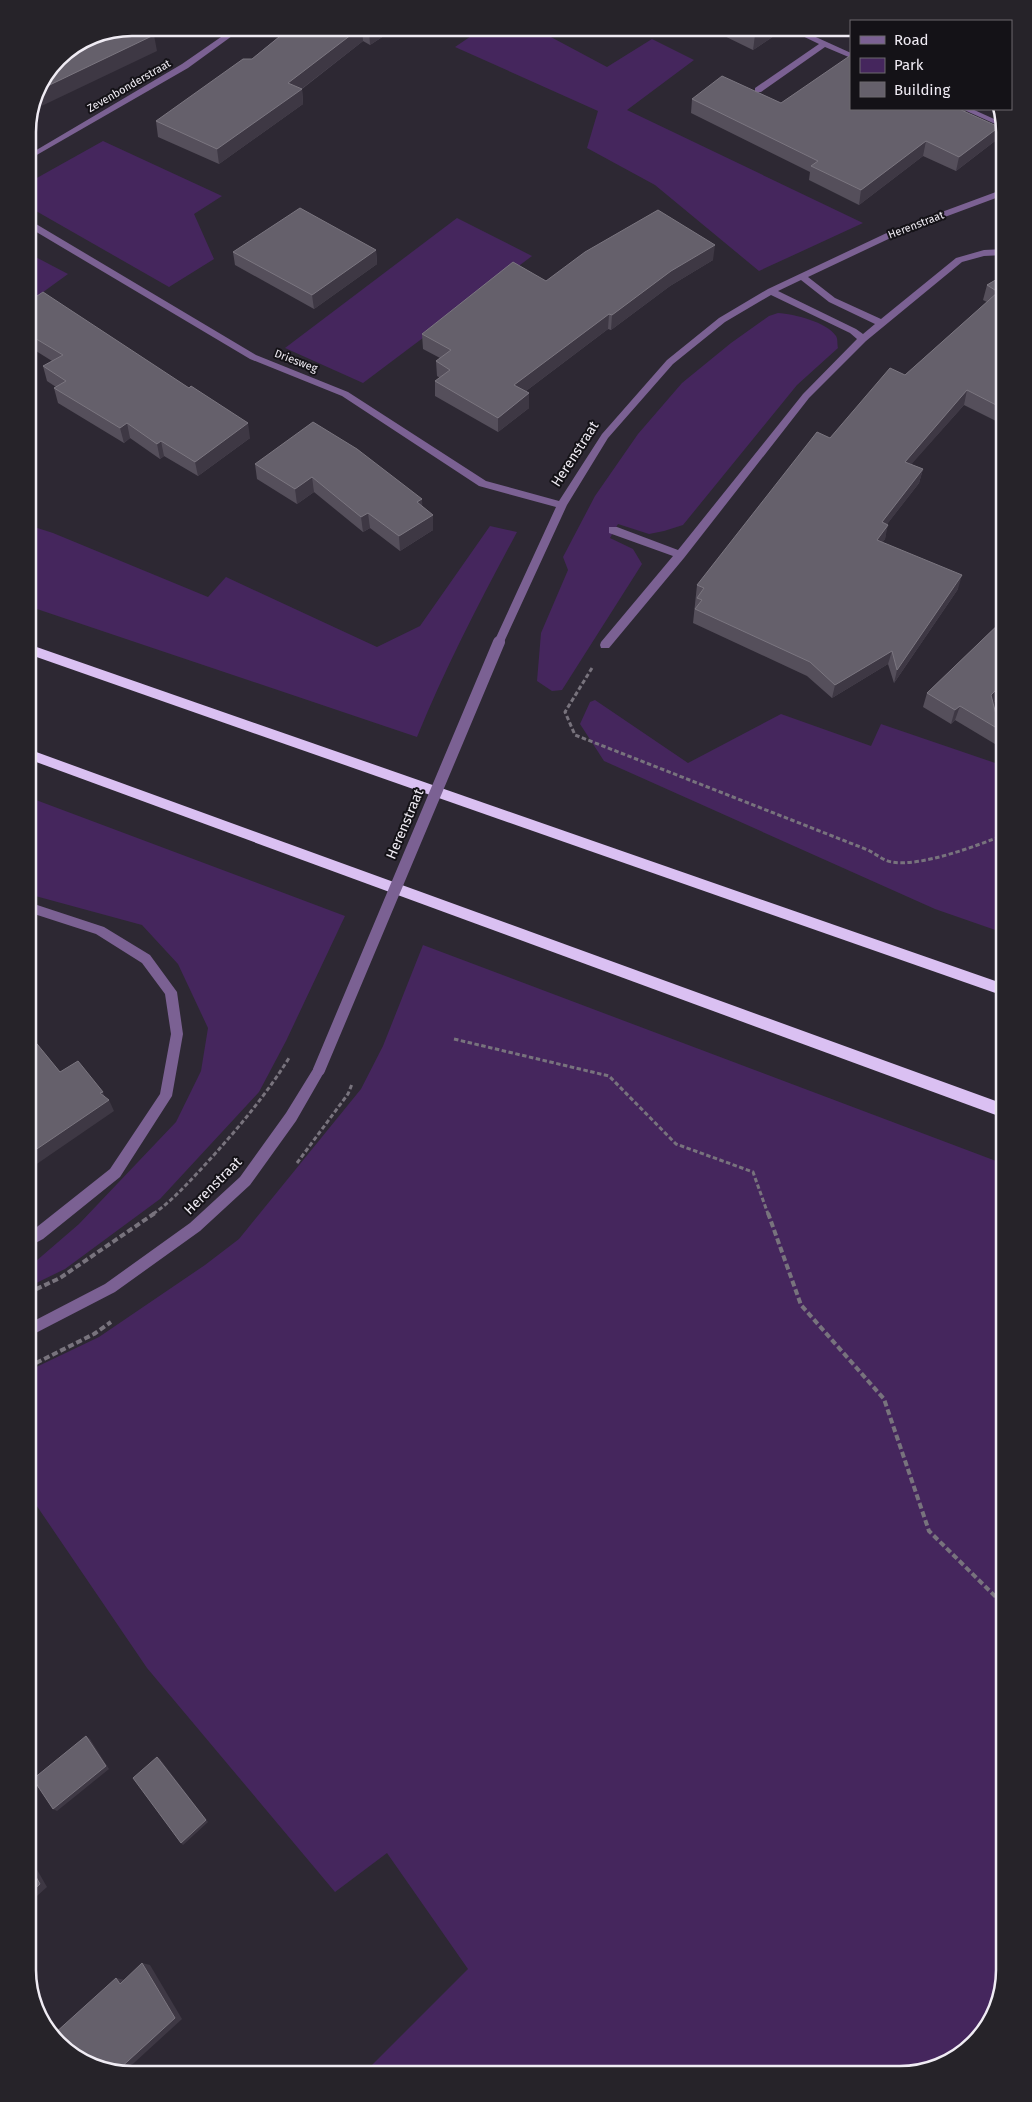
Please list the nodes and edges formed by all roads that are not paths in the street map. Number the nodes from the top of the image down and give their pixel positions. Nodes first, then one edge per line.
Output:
1 (228, 36) edge
2 (807, 36) edge
3 (824, 44) junction
4 (850, 56) edge
5 (758, 90) edge
6 (968, 110) edge
7 (995, 123) edge
8 (36, 153) edge
9 (996, 195) edge
10 (36, 228) edge
11 (996, 252) edge
12 (802, 277) junction
13 (771, 291) junction
14 (881, 323) junction
15 (863, 338) junction
16 (562, 505) junction
17 (613, 530) dead end
18 (680, 555) junction
19 (605, 645) road end
20 (36, 652) edge
21 (36, 757) edge
22 (36, 910) edge
23 (996, 987) edge
24 (996, 1108) edge
25 (36, 1236) edge
26 (36, 1327) edge

1 - 8 street, Zevenbonderstraat
2 - 3 street
3 - 4 street
3 - 5 street
6 - 7 street
9 - 12 street, Herenstraat
10 - 16 street, Driesweg
11 - 14 street
12 - 13 street, Herenstraat
12 - 14 street
13 - 15 street
13 - 16 street, Herenstraat
14 - 15 street
15 - 18 street
16 - 26 street, Herenstraat, bridge
17 - 18 street
18 - 19 street
20 - 23 highway
21 - 24 highway
22 - 25 street

